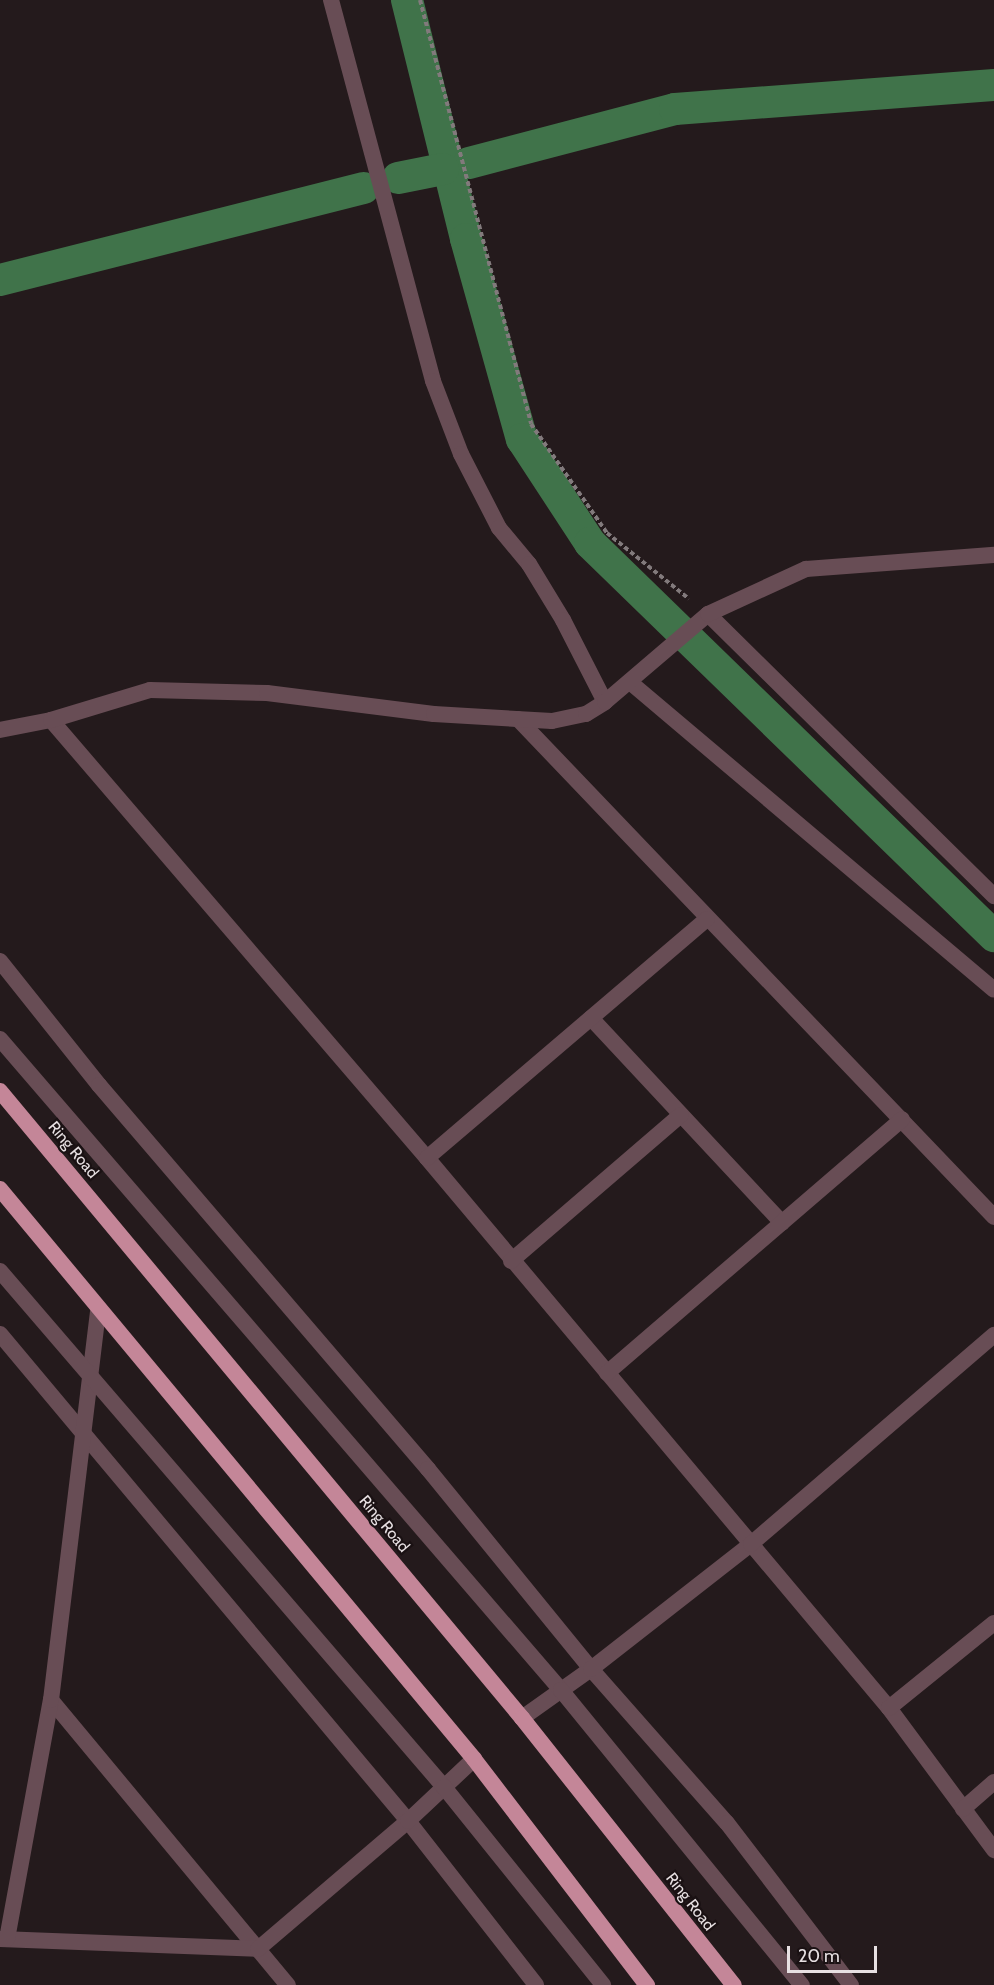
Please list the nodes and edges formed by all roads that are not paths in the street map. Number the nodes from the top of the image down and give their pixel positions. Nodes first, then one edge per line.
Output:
1 (331, 0) edge
2 (994, 555) edge
3 (708, 614) junction
4 (631, 683) junction
5 (605, 702) junction
6 (518, 719) junction
7 (51, 720) junction
8 (0, 730) edge
9 (994, 896) edge
10 (707, 919) junction
11 (0, 961) edge
12 (994, 990) edge
13 (591, 1018) junction
14 (0, 1039) edge
15 (0, 1091) edge
16 (681, 1115) junction
17 (902, 1119) junction
18 (427, 1158) junction
19 (0, 1189) edge
20 (994, 1217) edge
21 (782, 1223) junction
22 (511, 1260) junction
23 (0, 1271) edge
24 (98, 1309) junction
25 (0, 1334) edge
26 (994, 1335) edge
27 (607, 1373) junction
28 (90, 1377) junction
29 (83, 1434) junction
30 (751, 1544) junction
31 (994, 1623) edge
32 (591, 1669) junction
33 (561, 1690) junction
34 (51, 1700) junction
35 (889, 1708) junction
36 (522, 1718) junction
37 (474, 1759) junction
38 (994, 1782) edge
39 (444, 1787) junction
40 (963, 1809) junction
41 (408, 1821) junction
42 (994, 1850) edge
43 (4, 1939) edge
44 (258, 1949) junction
45 (288, 1985) edge
46 (536, 1985) edge
47 (603, 1985) edge
48 (647, 1985) edge
49 (734, 1985) edge
50 (802, 1985) edge
51 (851, 1985) edge

1 - 5 street
2 - 3 street
3 - 4 street
3 - 9 street
4 - 5 street
4 - 12 street
5 - 6 street
6 - 7 street
6 - 10 street
7 - 8 street
7 - 18 street
10 - 13 street
10 - 17 street
11 - 32 street
13 - 16 street
13 - 18 street
14 - 33 street
15 - 36 highway, Ring Road
16 - 21 street
16 - 22 street
17 - 20 street
17 - 21 street
18 - 22 street
19 - 24 highway
21 - 27 street
22 - 27 street
23 - 28 street
24 - 28 street
24 - 37 highway
25 - 29 street
26 - 30 street
27 - 30 street
28 - 29 street
28 - 39 street
29 - 34 street
29 - 41 street
30 - 32 street
30 - 35 street
31 - 35 street
32 - 33 street
32 - 51 street
33 - 36 street
33 - 50 street
34 - 43 street
34 - 44 street
35 - 40 street
36 - 49 highway, Ring Road
37 - 39 street
37 - 48 highway
38 - 40 street
39 - 41 street
39 - 47 street
40 - 42 street
41 - 44 street
41 - 46 street
43 - 44 street
44 - 45 street

